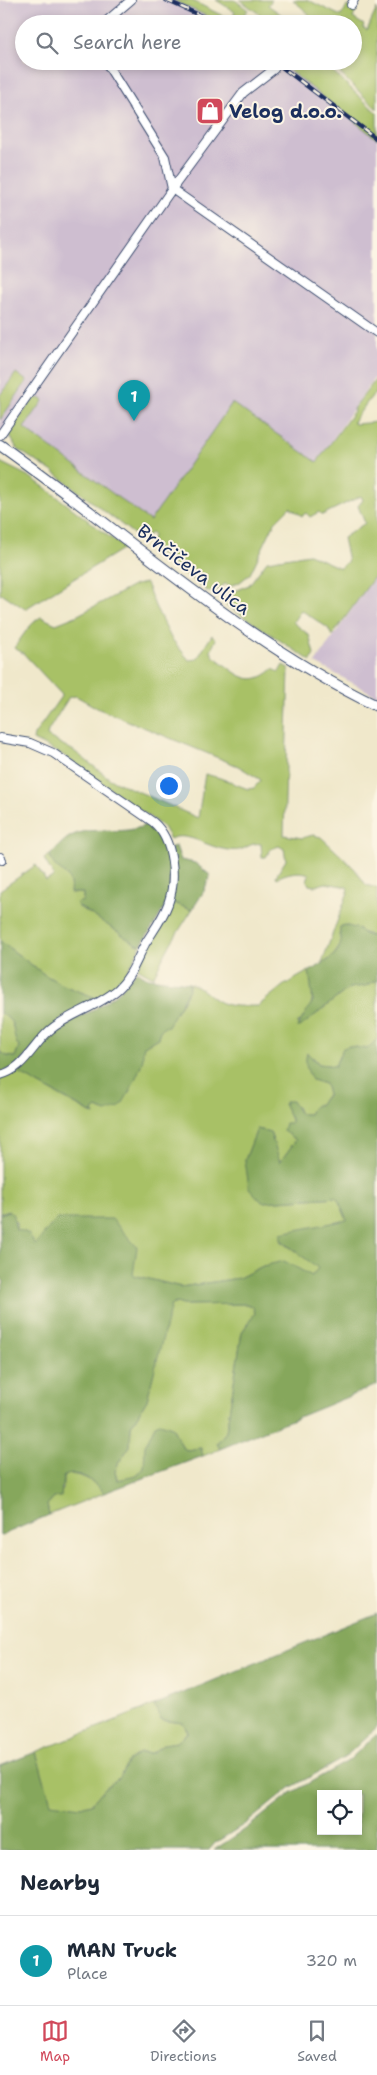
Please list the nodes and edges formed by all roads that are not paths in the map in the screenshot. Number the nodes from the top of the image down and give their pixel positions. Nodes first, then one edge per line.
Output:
1 (131, 0) edge
2 (114, 15) edge
3 (111, 70) edge
4 (273, 70) edge
5 (172, 189) junction
6 (377, 333) edge
7 (0, 434) edge
8 (0, 445) edge
9 (377, 706) edge
10 (0, 738) edge
11 (0, 1075) edge

1 - 2 street
3 - 5 street
4 - 5 street
5 - 6 street
5 - 7 street
8 - 9 street, Brnčičeva ulica
10 - 11 street

